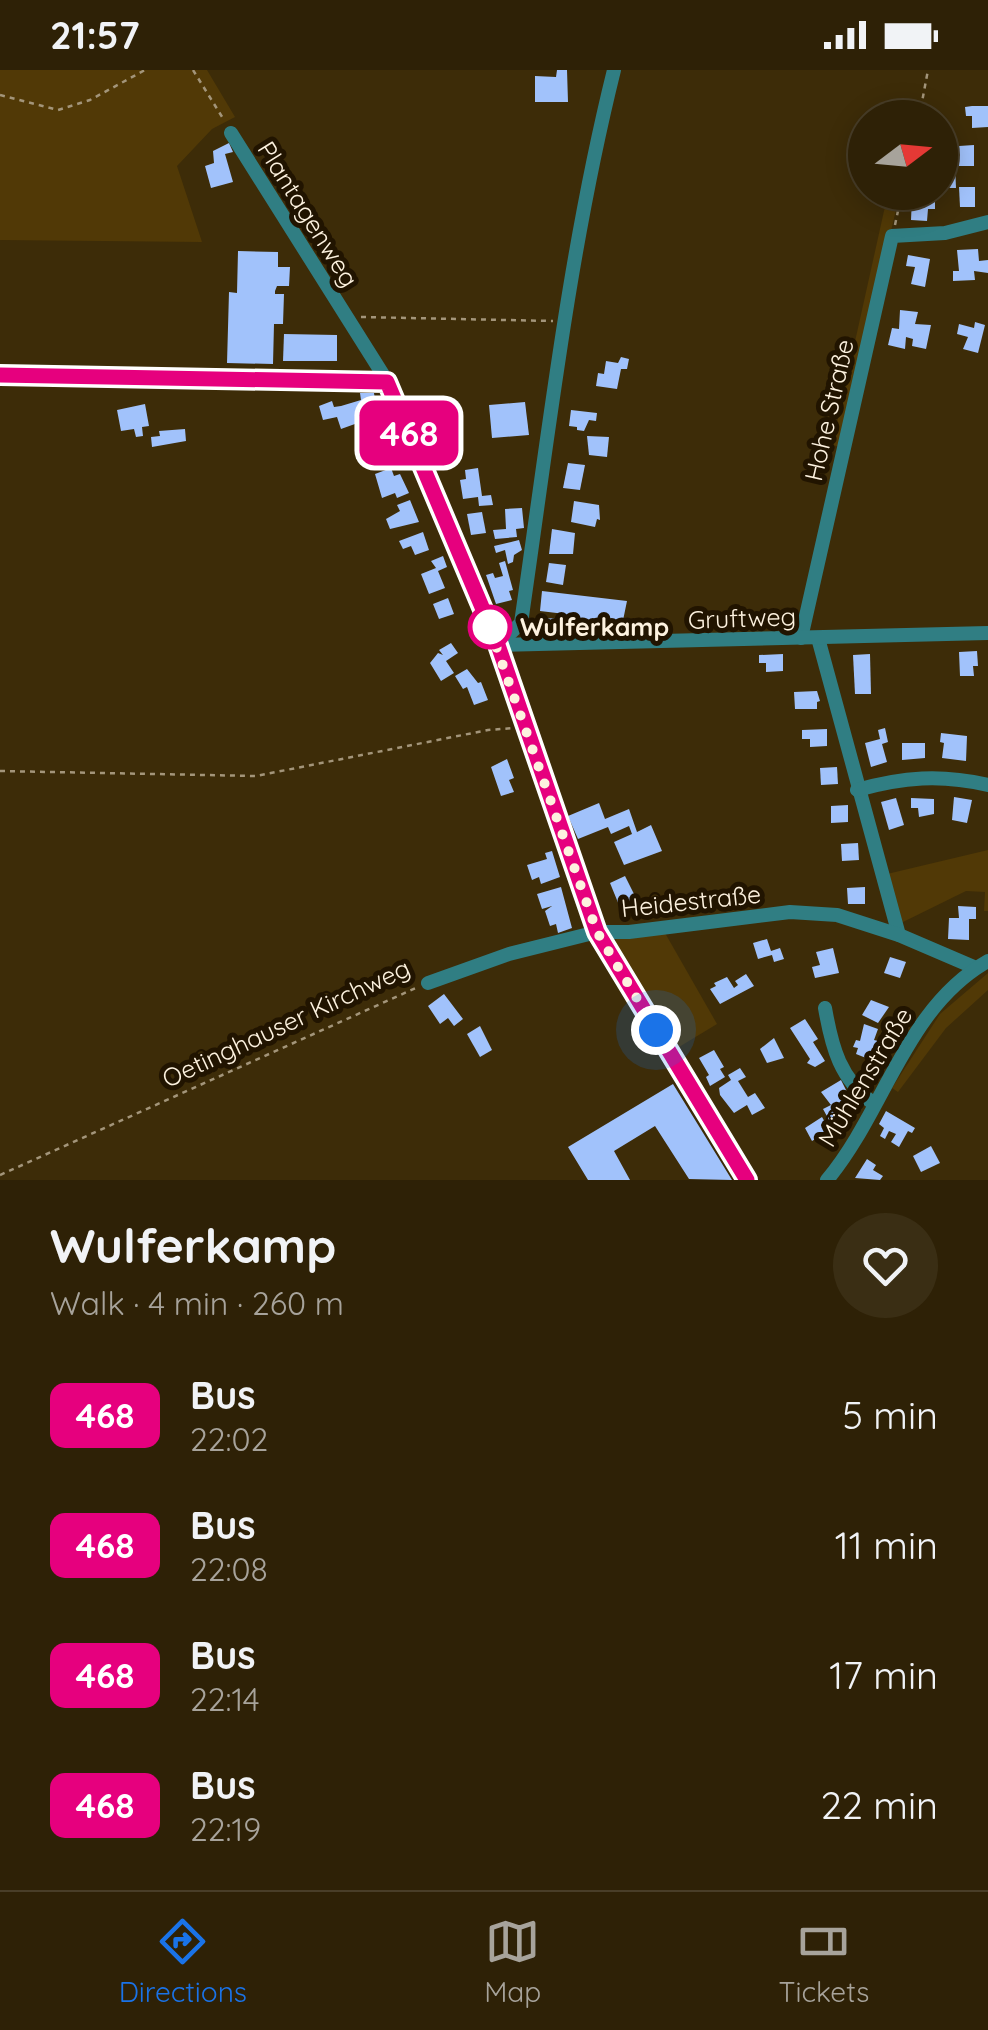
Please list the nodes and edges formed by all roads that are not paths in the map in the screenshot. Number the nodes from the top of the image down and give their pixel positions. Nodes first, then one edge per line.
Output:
1 (614, 70) edge
2 (231, 133) road end
3 (988, 222) edge
4 (0, 376) edge
5 (387, 382) junction
6 (988, 633) edge
7 (801, 638) junction
8 (818, 638) junction
9 (498, 645) junction
10 (988, 785) edge
11 (857, 790) junction
12 (597, 932) junction
13 (898, 935) junction
14 (982, 965) edge
15 (428, 983) road end
16 (825, 1008) dead end
17 (874, 1104) junction
18 (748, 1180) edge
19 (827, 1180) edge

1 - 9 street
2 - 5 street, Plantagenweg
3 - 7 street, Hohe Straße
4 - 5 street
5 - 9 street, Heidestraße
6 - 8 street, Gruftweg
7 - 8 street, Gruftweg
7 - 9 street, Gruftweg
8 - 11 street
9 - 12 street, Heidestraße
10 - 11 street
11 - 13 street
12 - 13 street, Heidestraße
12 - 15 street, Oetinghauser Kirchweg
12 - 18 street
13 - 14 street, Heidestraße
14 - 17 street, Mühlenstraße
16 - 17 street
17 - 19 street, Mühlenstraße

